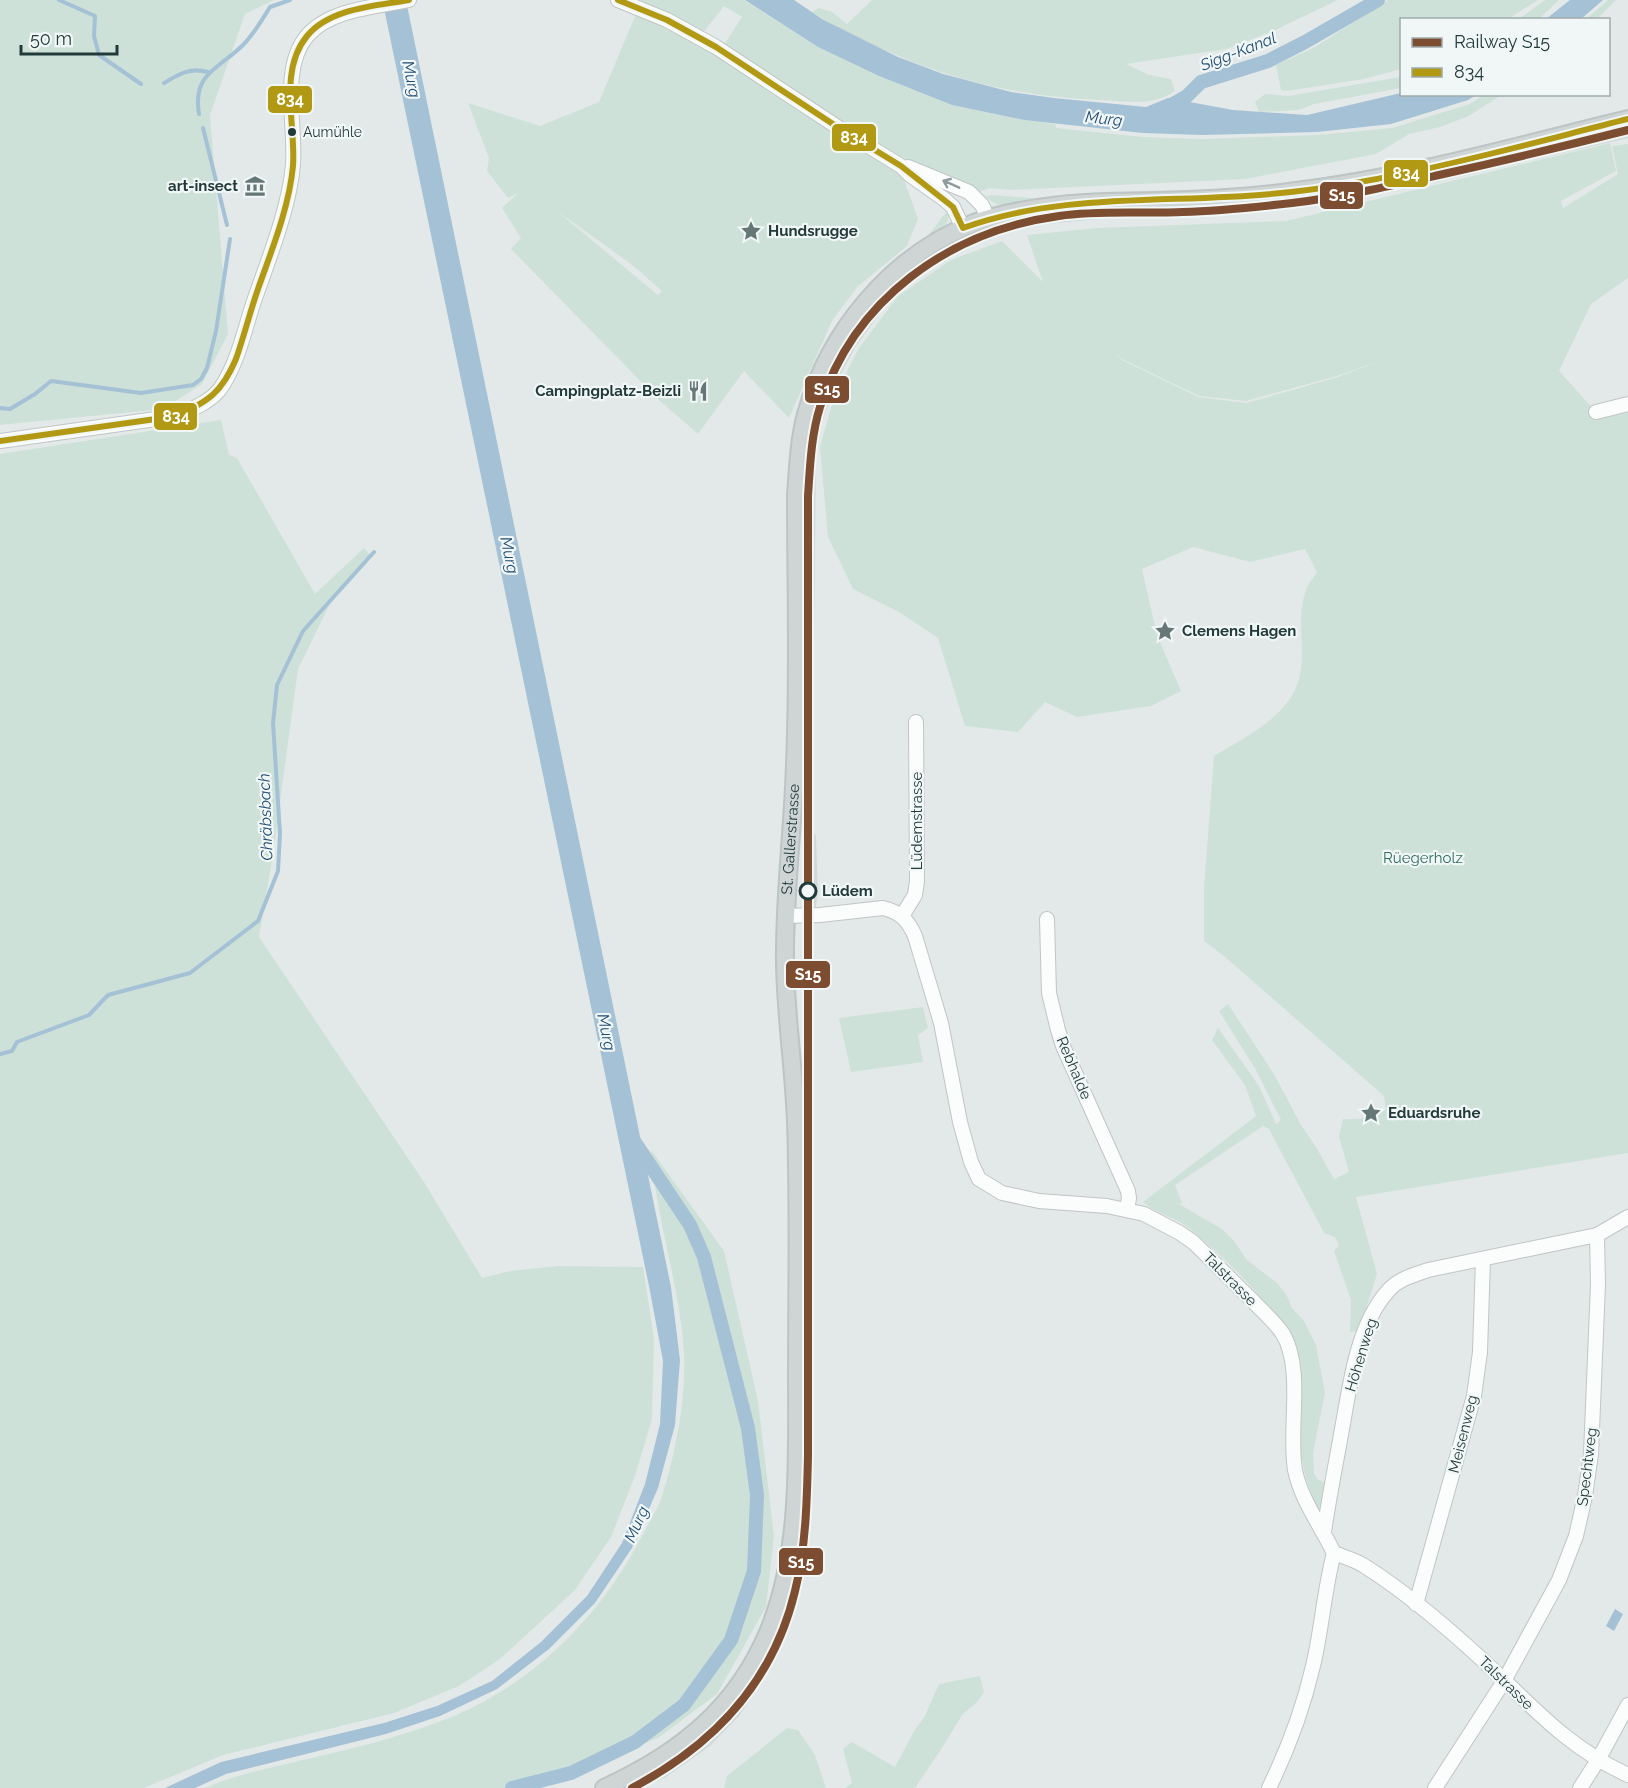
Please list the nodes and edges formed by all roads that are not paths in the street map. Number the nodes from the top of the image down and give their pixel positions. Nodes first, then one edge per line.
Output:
1 (409, 0) edge
2 (618, 0) edge
3 (1628, 119) edge
4 (901, 166) junction
5 (988, 219) junction
6 (963, 228) junction
7 (1628, 404) edge
8 (1596, 412) dead end
9 (0, 441) edge
10 (916, 722) dead end
11 (785, 916) junction
12 (902, 916) junction
13 (1047, 919) dead end
14 (1127, 1210) junction
15 (1628, 1217) edge
16 (1596, 1235) junction
17 (1483, 1259) junction
18 (1324, 1532) junction
19 (1334, 1552) junction
20 (1416, 1604) junction
21 (1504, 1681) junction
22 (1628, 1706) edge
23 (1598, 1760) junction
24 (1628, 1775) edge
25 (604, 1788) edge
26 (1269, 1788) edge
27 (1435, 1788) edge
28 (1580, 1788) edge

1 - 9 street
2 - 4 street
3 - 5 main road, St. Gallerstrasse
5 -> 4 street
4 - 6 street
5 - 6 main road, St. Gallerstrasse
6 - 11 main road, St. Gallerstrasse
7 - 8 street
10 - 12 street, Lüdemstrasse
11 - 12 street
11 - 25 main road, St. Gallerstrasse
12 - 14 street, Talstrasse
13 - 14 street, Rebhalde
14 - 18 street, Talstrasse
15 - 16 street, Höhenweg
16 - 17 street, Höhenweg
16 - 21 street, Spechtweg
17 - 18 street, Höhenweg
17 - 20 street, Meisenweg
18 - 19 street, Talstrasse
19 - 20 street, Talstrasse
19 - 26 street
20 - 21 street, Talstrasse
21 - 23 street, Talstrasse
21 - 27 street, Spechtweg
22 - 23 street
23 - 24 street, Talstrasse
23 - 28 street

